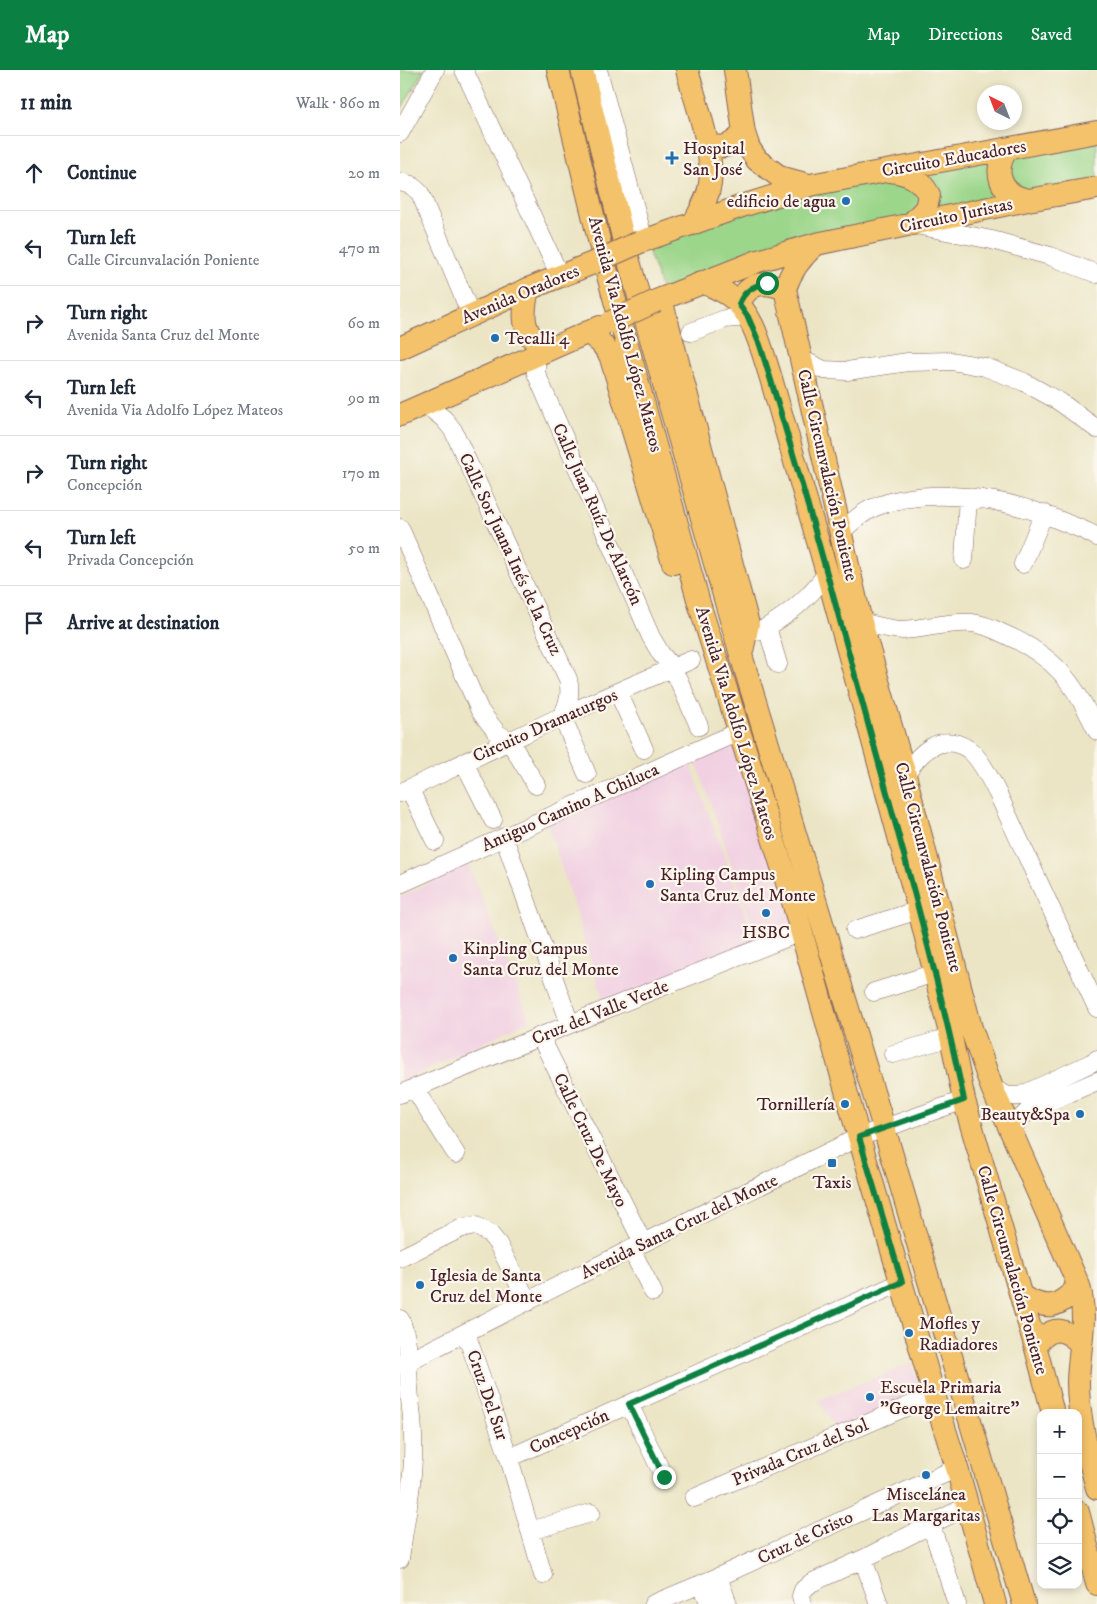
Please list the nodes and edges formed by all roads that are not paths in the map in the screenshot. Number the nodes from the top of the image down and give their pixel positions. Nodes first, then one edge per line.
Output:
1 (435, 70) edge
2 (464, 70) edge
3 (558, 70) edge
4 (582, 70) edge
5 (598, 70) edge
6 (688, 70) edge
7 (736, 71) edge
8 (1097, 132) edge
9 (400, 133) edge
10 (744, 133) junction
11 (707, 145) junction
12 (1007, 149) junction
13 (888, 170) junction
14 (400, 182) edge
15 (810, 185) junction
16 (1097, 188) edge
17 (1028, 200) junction
18 (693, 224) junction
19 (911, 224) junction
20 (642, 242) junction
21 (816, 244) junction
22 (1097, 274) edge
23 (560, 276) junction
24 (702, 282) junction
25 (528, 289) junction
26 (786, 289) junction
27 (659, 300) junction
28 (744, 310) junction
29 (471, 315) junction
30 (588, 332) junction
31 (691, 332) dead end
32 (402, 345) edge
33 (541, 353) junction
34 (801, 359) junction
35 (425, 404) junction
36 (400, 415) edge
37 (1097, 429) edge
38 (968, 497) junction
39 (1044, 513) junction
40 (400, 528) edge
41 (840, 533) junction
42 (1096, 535) edge
43 (964, 560) dead end
44 (1023, 564) dead end
45 (827, 573) junction
46 (700, 603) junction
47 (861, 622) junction
48 (741, 655) junction
49 (691, 660) dead end
50 (778, 664) dead end
51 (673, 668) junction
52 (618, 692) junction
53 (562, 716) junction
54 (699, 726) dead end
55 (740, 731) junction
56 (1097, 731) edge
57 (509, 740) junction
58 (644, 749) dead end
59 (464, 762) junction
60 (587, 774) dead end
61 (905, 775) junction
62 (536, 785) dead end
63 (404, 791) edge
64 (493, 820) dead end
65 (504, 837) junction
66 (435, 842) dead end
67 (400, 884) edge
68 (919, 910) junction
69 (855, 930) dead end
70 (801, 932) junction
71 (935, 973) junction
72 (874, 992) dead end
73 (1095, 993) edge
74 (570, 1024) junction
75 (540, 1036) junction
76 (951, 1037) junction
77 (893, 1054) dead end
78 (1097, 1059) edge
79 (1097, 1081) edge
80 (992, 1088) junction
81 (407, 1091) edge
82 (964, 1100) junction
83 (884, 1128) junction
84 (1014, 1135) junction
85 (859, 1137) junction
86 (456, 1154) dead end
87 (637, 1246) junction
88 (400, 1258) edge
89 (902, 1282) junction
90 (1079, 1286) junction
91 (654, 1292) dead end
92 (1021, 1296) junction
93 (528, 1302) junction
94 (400, 1319) edge
95 (466, 1333) junction
96 (1080, 1344) junction
97 (1035, 1345) junction
98 (404, 1363) edge
99 (934, 1395) junction
100 (629, 1404) junction
101 (1052, 1409) edge
102 (1089, 1415) edge
103 (509, 1458) junction
104 (957, 1468) junction
105 (1095, 1472) edge
106 (664, 1477) dead end
107 (694, 1498) dead end
108 (967, 1506) junction
109 (591, 1513) dead end
110 (931, 1525) junction
111 (1082, 1527) edge
112 (530, 1531) junction
113 (400, 1559) edge
114 (863, 1559) junction
115 (543, 1575) dead end
116 (718, 1577) junction
117 (701, 1584) junction
118 (1097, 1584) edge
119 (653, 1604) edge
120 (710, 1604) edge
121 (728, 1604) edge
122 (803, 1604) edge
123 (879, 1604) edge
124 (957, 1604) edge
125 (995, 1604) edge
126 (1024, 1604) edge

1 - 9 street
2 - 23 street
3 - 46 main road, Avenida Via Adolfo López Mateos
4 - 48 main road, Avenida Via Adolfo López Mateos
5 - 20 street
6 - 11 main road
7 - 10 main road, Circuito Educadores
8 - 12 main road, Circuito Educadores
10 - 11 main road
10 - 15 main road, Circuito Educadores
11 - 18 main road
12 - 13 main road, Circuito Educadores
12 - 17 main road
13 - 15 main road, Circuito Educadores
13 - 19 main road
14 - 29 street
15 - 18 main road, Circuito Educadores
16 - 17 main road, Circuito Juristas
17 - 19 main road, Circuito Juristas
18 - 20 main road, Circuito Educadores
19 - 21 main road, Circuito Juristas
19 - 22 street
20 - 23 main road, Avenida Oradores, bridge
21 - 24 main road
21 - 26 main road
23 - 25 main road, Avenida Oradores
24 - 27 main road
24 - 28 main road
25 - 29 main road, Avenida Oradores
25 - 33 main road
26 - 28 main road
26 - 34 main road, Calle Circunvalación Poniente
27 - 30 main road, bridge
27 - 48 main road
28 - 31 street
28 - 45 main road, Calle Circunvalación Poniente
29 - 32 main road, Avenida Oradores
30 - 33 main road
30 - 46 main road
33 - 35 main road
33 - 51 street, Calle Juan Ruíz De Alarcón
34 - 37 street
34 - 41 main road, Calle Circunvalación Poniente
35 - 36 main road
35 - 53 street, Calle Sor Juana Inés de la Cruz
38 - 39 street
38 - 41 street
38 - 43 street
39 - 42 street
39 - 44 street
40 - 57 street
41 - 47 main road, Calle Circunvalación Poniente
45 - 50 street
45 - 68 main road, Calle Circunvalación Poniente
46 - 55 main road, Avenida Via Adolfo López Mateos
47 - 56 street
47 - 61 main road, Calle Circunvalación Poniente
48 - 83 main road, Avenida Via Adolfo López Mateos
49 - 51 street, Circuito Dramaturgos
51 - 52 street, Circuito Dramaturgos
51 - 54 street, Calle Juan Ruíz De Alarcón
52 - 53 street, Circuito Dramaturgos
52 - 58 street
53 - 57 street, Circuito Dramaturgos
53 - 60 street
55 - 65 street, Antiguo Camino A Chiluca
55 - 70 main road, Avenida Via Adolfo López Mateos
57 - 59 street, Circuito Dramaturgos
57 - 62 street
59 - 63 street, Circuito Dramaturgos
59 - 64 street
61 - 73 street
61 - 80 main road, Calle Circunvalación Poniente
63 - 66 street
65 - 67 street, Antiguo Camino A Chiluca
65 - 74 street
68 - 69 street
68 - 71 main road, Calle Circunvalación Poniente
70 - 74 street, Cruz del Valle Verde
70 - 85 main road, Avenida Via Adolfo López Mateos
71 - 72 street
71 - 76 main road, Calle Circunvalación Poniente
74 - 75 street, Cruz del Valle Verde
75 - 81 street, Cruz del Valle Verde
75 - 87 street, Calle Cruz De Mayo
76 - 77 street
76 - 82 main road, Calle Circunvalación Poniente
78 - 80 street
79 - 84 street
80 - 84 main road, Calle Circunvalación Poniente
81 - 86 street
82 - 83 street, Avenida Santa Cruz del Monte
82 - 84 main road
82 - 92 main road, Calle Circunvalación Poniente
83 - 85 street, Avenida Santa Cruz del Monte
83 - 126 main road, Avenida Via Adolfo López Mateos
84 - 90 main road, Calle Circunvalación Poniente
85 - 87 street, Avenida Santa Cruz del Monte
85 - 89 main road, Avenida Via Adolfo López Mateos
87 - 91 street, Calle Cruz De Mayo
87 - 93 street, Avenida Santa Cruz del Monte
88 - 93 street
89 - 99 main road, Avenida Via Adolfo López Mateos
89 - 100 street, Concepción
90 - 92 main road
90 - 96 main road, Calle Circunvalación Poniente
92 - 97 main road, Calle Circunvalación Poniente
93 - 95 street, Avenida Santa Cruz del Monte
94 - 98 street
95 - 98 street, Avenida Santa Cruz del Monte
95 - 103 street, Cruz Del Sur
96 - 97 main road
96 - 102 main road, Calle Circunvalación Poniente
97 - 101 main road, Calle Circunvalación Poniente
98 - 113 street
99 - 104 main road, Avenida Via Adolfo López Mateos
99 - 107 street, Privada Cruz del Sol
100 - 103 street, Concepción
100 - 106 street
102 - 105 main road, Calle Circunvalación Poniente
103 - 112 street, Cruz Del Sur
104 - 108 main road, Avenida Via Adolfo López Mateos
104 - 116 street, Cruz de Cristo
108 - 110 street
108 - 125 main road, Avenida Via Adolfo López Mateos
109 - 112 street
110 - 114 street
110 - 124 street
111 - 118 main road
112 - 115 street, Cruz Del Sur
114 - 122 street
114 - 123 street
116 - 117 street, Cruz de Cristo
116 - 121 street
117 - 119 street, Cruz de Cristo
117 - 120 street

